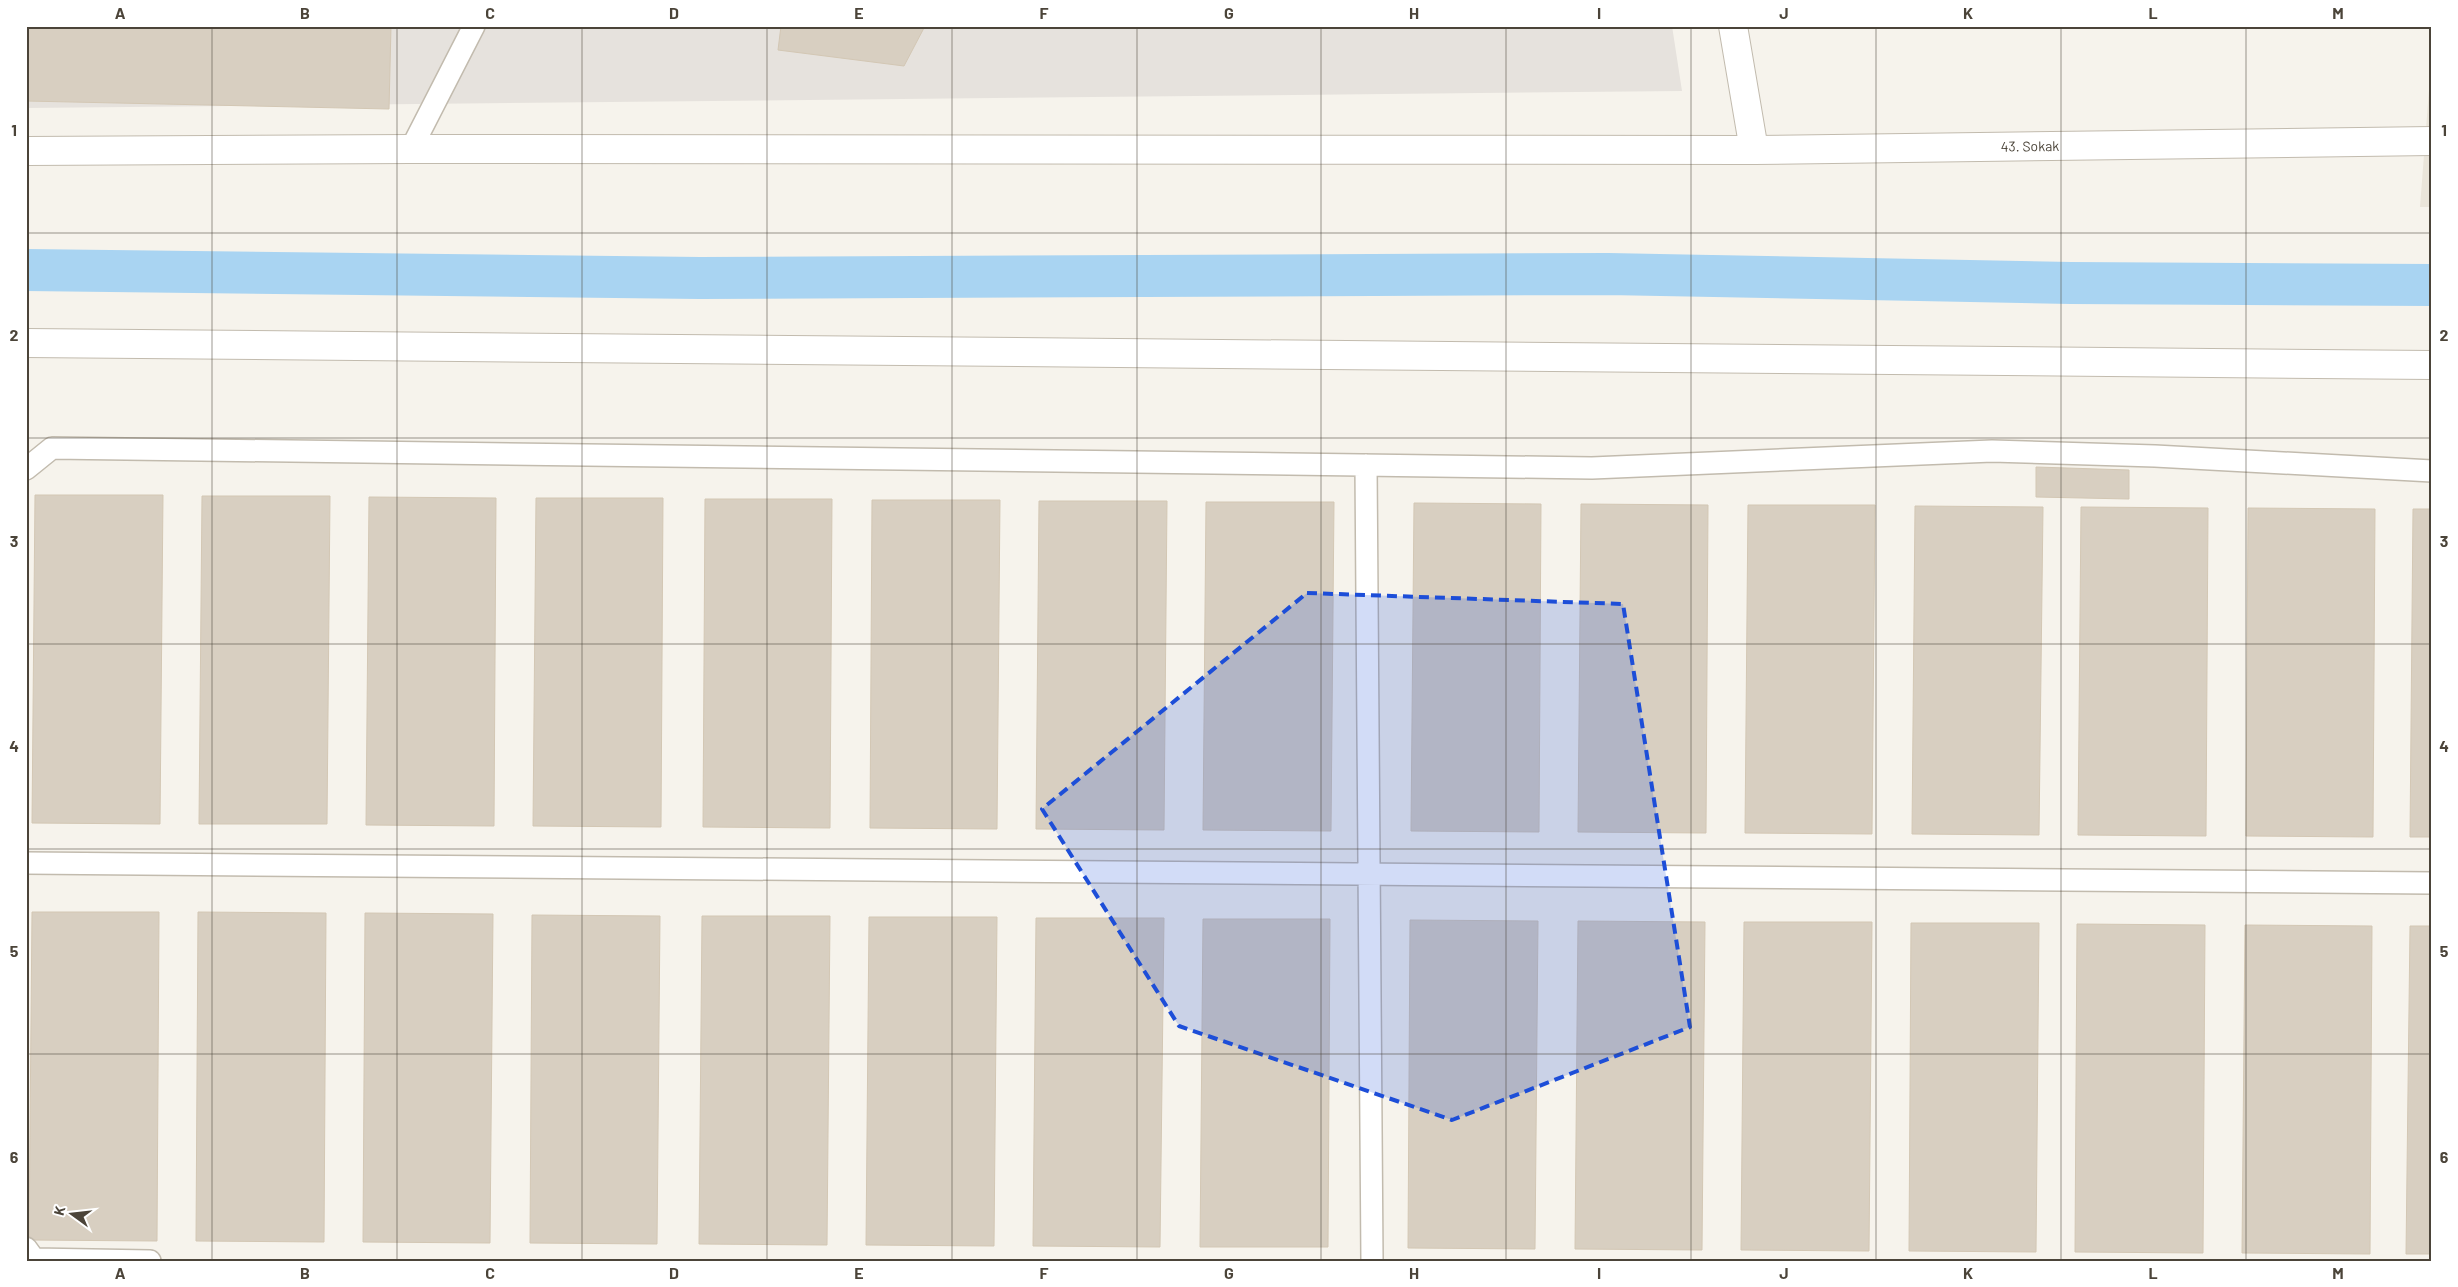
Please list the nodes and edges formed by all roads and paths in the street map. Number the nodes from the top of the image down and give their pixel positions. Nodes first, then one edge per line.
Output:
1 (474, 26) edge
2 (1733, 26) edge
3 (2432, 141) edge
4 (411, 149) junction
5 (1754, 150) junction
6 (26, 151) edge
7 (26, 342) edge
8 (2432, 365) edge
9 (1366, 465) junction
10 (26, 469) edge
11 (2432, 471) edge
12 (26, 863) edge
13 (1370, 874) junction
14 (2432, 883) edge
15 (26, 1248) edge
16 (150, 1261) edge
17 (1372, 1261) edge

1 - 4 lane
2 - 5 street
3 - 5 street, 43. Sokak
4 - 5 street, 43. Sokak
4 - 6 street, 43. Sokak
7 - 8 street
9 - 10 lane
9 - 11 lane
9 - 13 lane
12 - 13 lane
13 - 14 lane
13 - 17 lane
15 - 16 lane

